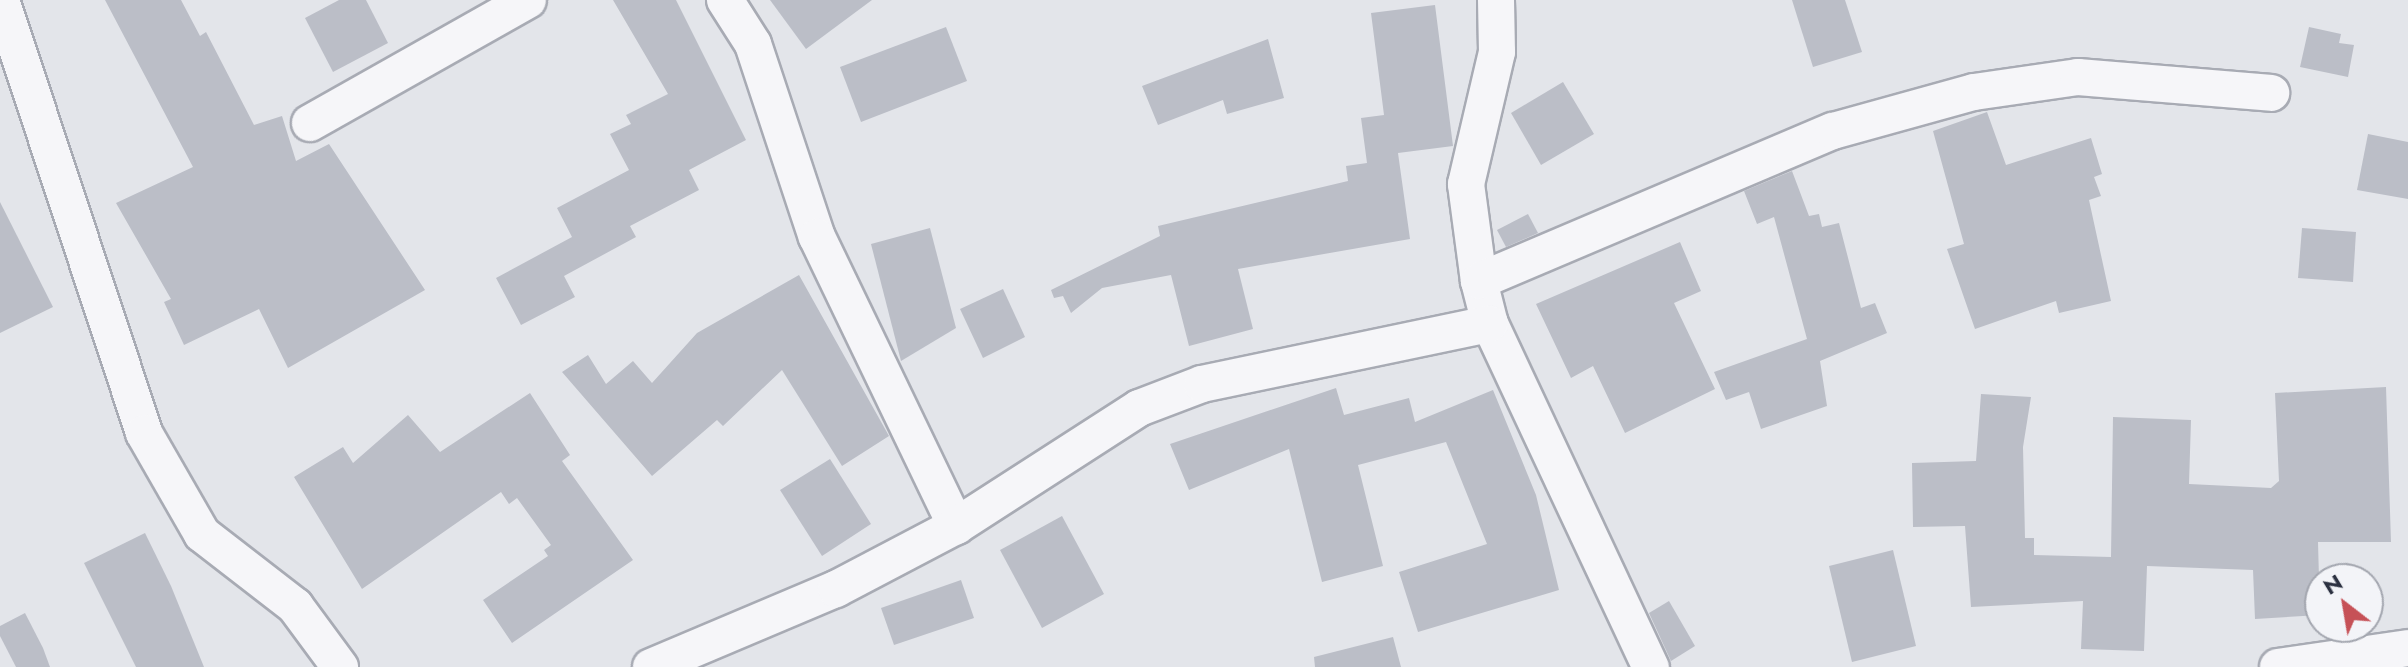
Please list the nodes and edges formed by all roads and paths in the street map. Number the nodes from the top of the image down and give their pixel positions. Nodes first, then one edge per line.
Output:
1 (1, 0) edge
2 (528, 0) edge
3 (725, 0) edge
4 (1496, 0) edge
5 (2271, 93) dead end
6 (310, 123) dead end
7 (1479, 281) junction
8 (1490, 324) junction
9 (956, 526) junction
10 (2408, 648) edge
11 (340, 667) edge
12 (651, 667) edge
13 (1651, 667) edge
14 (2278, 667) edge

1 - 11 street
2 - 6 street
3 - 9 street
4 - 7 street
5 - 7 street
7 - 8 street
8 - 9 street
8 - 13 street
9 - 12 street
10 - 14 street

